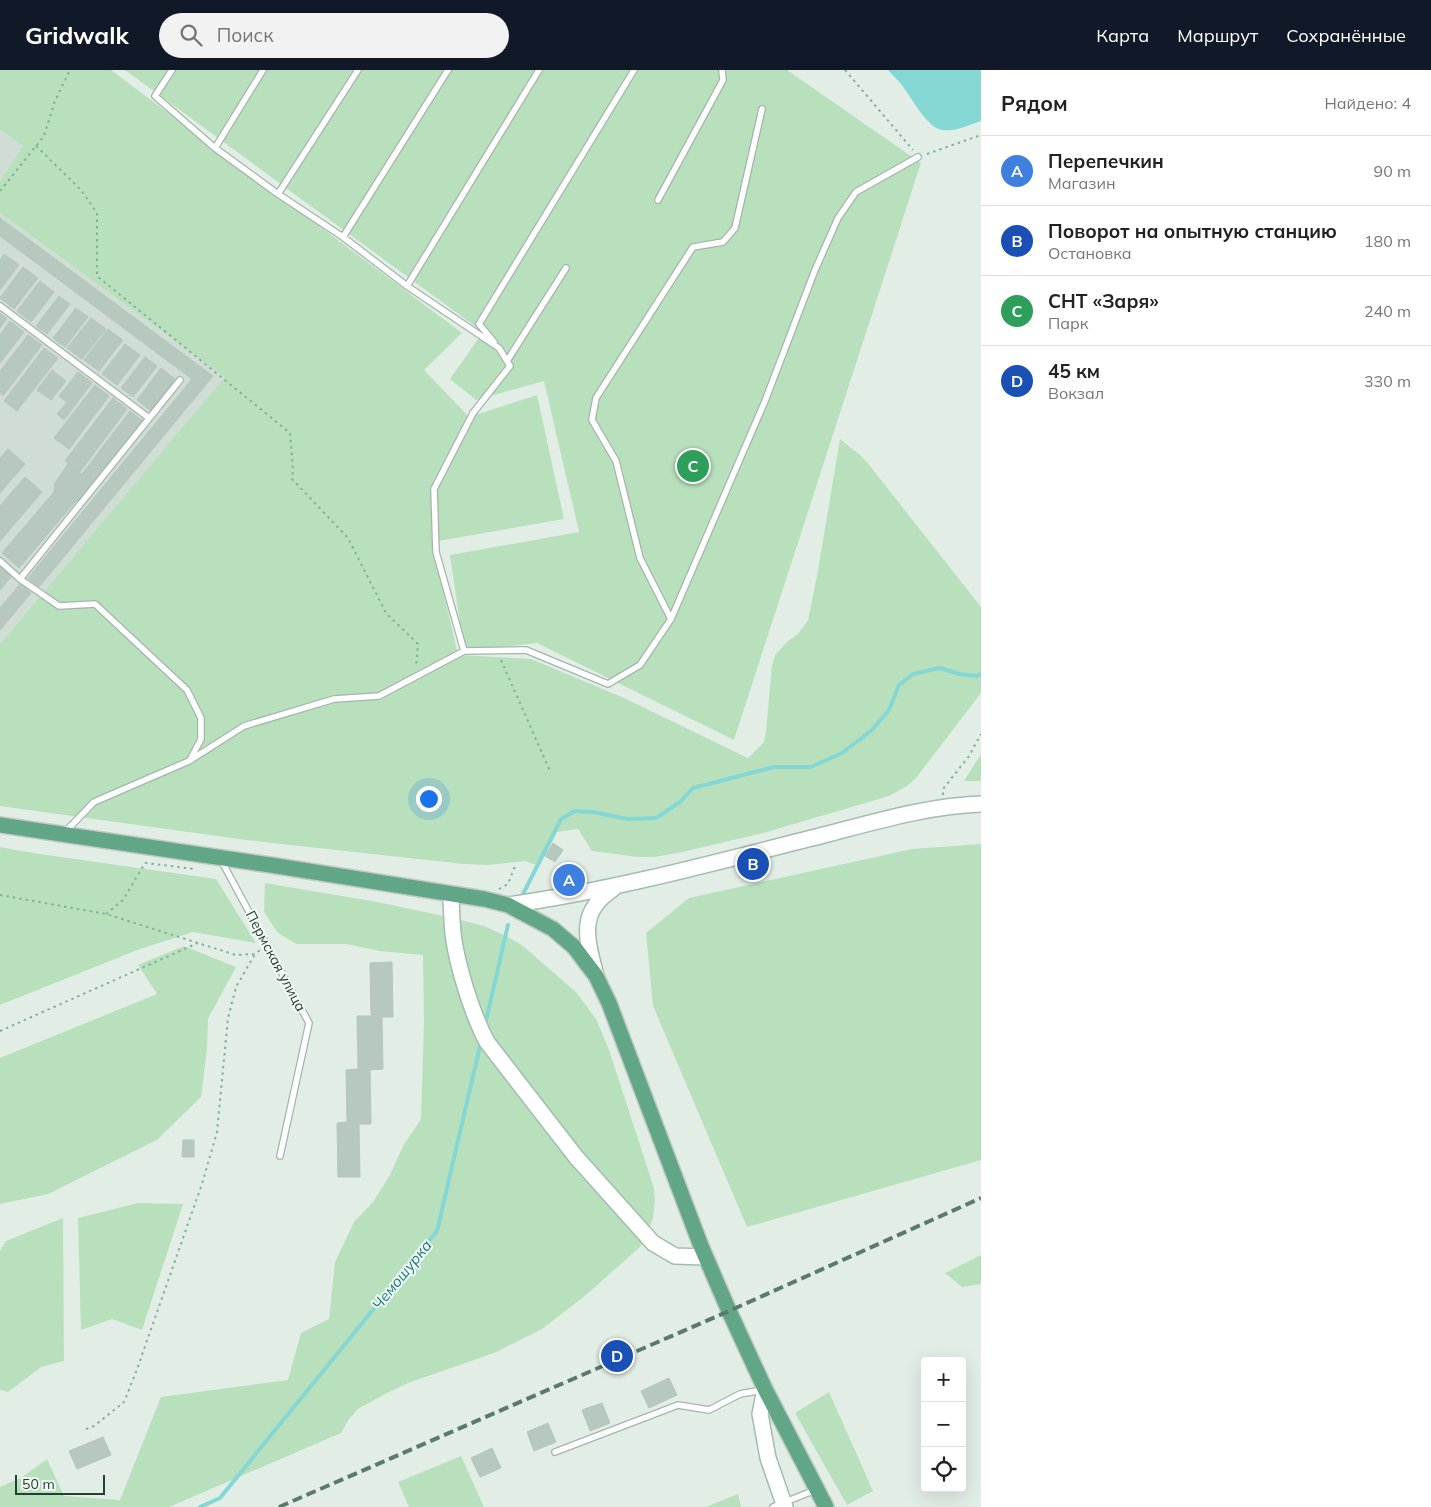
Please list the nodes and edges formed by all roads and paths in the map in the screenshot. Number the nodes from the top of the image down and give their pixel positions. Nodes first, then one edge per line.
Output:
1 (70, 70) edge
2 (172, 70) edge
3 (263, 70) edge
4 (358, 70) edge
5 (448, 70) edge
6 (539, 70) edge
7 (634, 70) edge
8 (722, 70) edge
9 (846, 70) edge
10 (762, 109) dead end
11 (981, 135) edge
12 (36, 146) junction
13 (215, 148) junction
14 (918, 157) junction
15 (0, 191) edge
16 (278, 194) junction
17 (658, 200) dead end
18 (343, 237) junction
19 (566, 268) dead end
20 (408, 286) junction
21 (0, 306) edge
22 (499, 348) junction
23 (507, 361) junction
24 (180, 380) dead end
25 (149, 418) junction
26 (0, 562) edge
27 (20, 579) junction
28 (671, 619) junction
29 (498, 650) junction
30 (464, 651) junction
31 (415, 677) junction
32 (981, 734) edge
33 (189, 761) junction
34 (550, 771) dead end
35 (981, 804) edge
36 (945, 808) junction
37 (0, 825) edge
38 (64, 834) junction
39 (220, 858) junction
40 (515, 866) dead end
41 (617, 886) junction
42 (496, 890) dead end
43 (451, 894) junction
44 (0, 895) edge
45 (508, 905) junction
46 (198, 943) junction
47 (267, 944) junction
48 (255, 954) junction
49 (596, 976) junction
50 (0, 1032) edge
51 (280, 1156) dead end
52 (705, 1257) junction
53 (764, 1389) junction
54 (86, 1429) dead end
55 (555, 1452) dead end
56 (817, 1489) junction
57 (780, 1506) edge
58 (826, 1507) edge

1 - 12 path
2 - 13 lane
3 - 13 lane
4 - 16 lane
5 - 18 lane
6 - 20 lane
7 - 22 lane
8 - 17 lane
9 - 14 path
10 - 28 lane
11 - 14 path
12 - 15 path
12 - 31 path
13 - 16 lane
14 - 28 lane
16 - 18 lane
18 - 20 lane
19 - 23 lane
20 - 22 lane
21 - 25 lane
22 - 23 lane
23 - 30 lane
24 - 25 lane
25 - 27 lane
26 - 27 lane
27 - 33 lane
28 - 29 lane
29 - 30 lane
29 - 34 path
30 - 31 lane
31 - 33 lane
32 - 36 path
33 - 38 lane
35 - 36 street
36 - 41 street
37 - 38 main road
38 - 39 main road
39 - 43 main road
39 - 47 lane, Пермская улица
40 - 42 path
41 - 45 street
41 - 49 street
43 - 45 main road
43 - 52 street
44 - 46 path
45 - 49 main road
46 - 48 path
46 - 50 path
47 - 48 path
47 - 51 lane, Пермская улица
48 - 54 path
49 - 52 main road
52 - 53 main road
53 - 55 lane
53 - 56 main road
53 - 57 street
56 - 57 lane
56 - 58 main road

